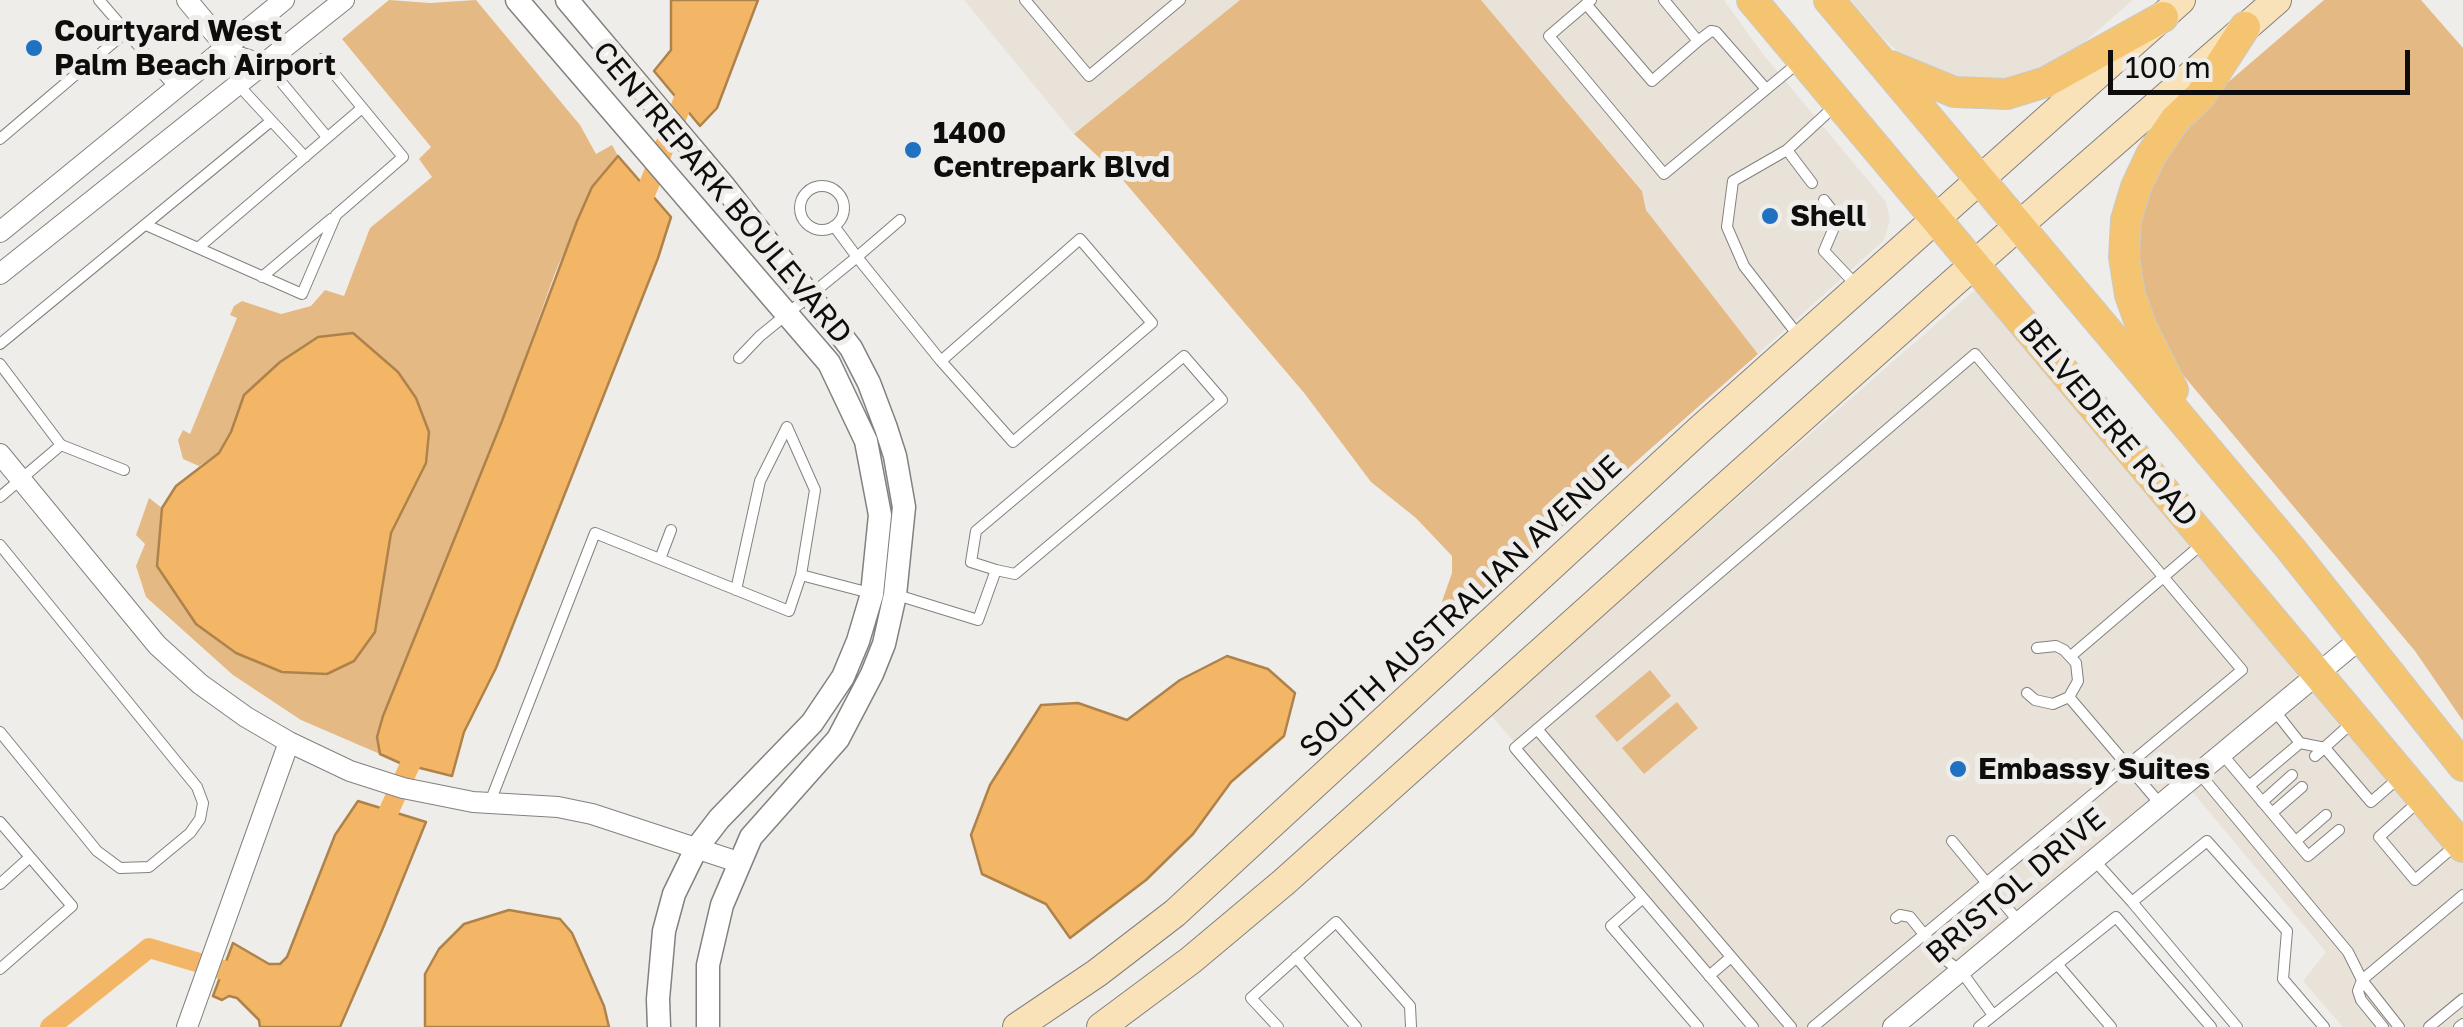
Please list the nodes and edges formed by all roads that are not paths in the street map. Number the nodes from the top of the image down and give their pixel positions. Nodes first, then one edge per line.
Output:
1 (99, 0) edge
2 (186, 0) edge
3 (284, 0) edge
4 (344, 0) edge
5 (517, 0) edge
6 (567, 0) edge
7 (1025, 0) edge
8 (1180, 0) edge
9 (1664, 0) edge
10 (1752, 0) edge
11 (1829, 0) edge
12 (2276, 0) edge
13 (1588, 2) edge
14 (2172, 8) edge
15 (2245, 26) junction
16 (127, 31) junction
17 (1698, 41) junction
18 (226, 48) junction
19 (322, 58) dead end
20 (1802, 60) junction
21 (1880, 60) junction
22 (265, 63) junction
23 (239, 85) junction
24 (176, 88) junction
25 (1766, 89) junction
26 (1838, 103) junction
27 (362, 108) junction
28 (271, 121) junction
29 (327, 138) junction
30 (0, 139) edge
31 (1787, 150) junction
32 (305, 157) junction
33 (1979, 178) junction
34 (1812, 183) dead end
35 (1824, 200) dead end
36 (336, 215) junction
37 (1935, 218) junction
38 (900, 220) dead end
39 (146, 225) junction
40 (2019, 225) junction
41 (834, 226) junction
42 (0, 232) edge
43 (198, 248) junction
44 (857, 257) junction
45 (1974, 264) junction
46 (0, 274) edge
47 (262, 276) junction
48 (1858, 287) junction
49 (808, 297) junction
50 (787, 312) junction
51 (1800, 339) junction
52 (0, 344) edge
53 (739, 358) dead end
54 (941, 361) junction
55 (0, 364) edge
56 (2197, 438) junction
57 (61, 444) junction
58 (0, 454) edge
59 (124, 470) dead end
60 (19, 481) junction
61 (0, 497) edge
62 (671, 530) dead end
63 (2206, 540) junction
64 (0, 545) edge
65 (660, 560) junction
66 (996, 570) junction
67 (801, 575) junction
68 (2163, 577) junction
69 (736, 590) junction
70 (884, 594) junction
71 (2361, 638) junction
72 (2037, 648) dead end
73 (2071, 656) junction
74 (2318, 674) junction
75 (2027, 693) dead end
76 (2069, 697) junction
77 (2274, 710) junction
78 (2356, 720) junction
79 (1536, 729) junction
80 (0, 732) edge
81 (288, 742) junction
82 (2300, 743) junction
83 (2326, 748) junction
84 (2222, 754) junction
85 (2315, 756) dead end
86 (2335, 759) junction
87 (2128, 766) junction
88 (2463, 766) edge
89 (2324, 768) dead end
90 (2199, 773) junction
91 (2292, 775) dead end
92 (2249, 786) junction
93 (2412, 786) junction
94 (2302, 787) dead end
95 (2359, 788) junction
96 (2349, 796) dead end
97 (2262, 802) junction
98 (2372, 802) junction
99 (481, 803) junction
100 (2161, 804) junction
101 (2361, 811) dead end
102 (2272, 813) junction
103 (2326, 815) dead end
104 (0, 822) edge
105 (2339, 830) dead end
106 (1952, 841) dead end
107 (2296, 841) junction
108 (2461, 845) edge
109 (696, 849) junction
110 (30, 857) junction
111 (2094, 860) junction
112 (738, 862) junction
113 (1987, 882) junction
114 (0, 884) edge
115 (2463, 894) edge
116 (1643, 898) junction
117 (2132, 902) junction
118 (2453, 903) junction
119 (2463, 914) edge
120 (1896, 918) dead end
121 (2019, 922) junction
122 (1924, 934) junction
123 (1296, 957) junction
124 (1732, 957) junction
125 (2058, 964) junction
126 (0, 969) edge
127 (1961, 971) junction
128 (1709, 976) junction
129 (2362, 980) junction
130 (2463, 999) edge
131 (1994, 1015) junction
132 (191, 1017) edge
133 (659, 1027) edge
134 (708, 1027) edge
135 (1016, 1027) edge
136 (1101, 1027) edge
137 (1278, 1027) edge
138 (1356, 1027) edge
139 (1411, 1027) edge
140 (1698, 1027) edge
141 (1753, 1027) edge
142 (1791, 1027) edge
143 (1813, 1027) edge
144 (1893, 1027) edge
145 (1979, 1027) edge
146 (2110, 1027) edge
147 (2211, 1027) edge
148 (2237, 1027) edge
149 (2324, 1027) edge
150 (2383, 1027) edge
151 (2400, 1027) edge
152 (2429, 1027) edge

1 - 16 lane
2 - 18 street
3 - 18 street
4 - 22 street
5 - 50 street, CENTREPARK BOULEVARD
6 - 49 street, CENTREPARK BOULEVARD
7 - 8 lane
9 - 17 lane
10 - 20 main road, BELVEDERE ROAD
11 - 21 main road, BELVEDERE ROAD
12 - 15 main road
13 - 17 lane
13 - 25 lane
14 - 21 main road
14 - 33 main road, SOUTH AUSTRALIAN AVENUE
15 - 40 main road
15 - 56 main road
16 - 24 lane
16 - 30 lane
17 - 25 lane
18 - 22 lane
18 - 23 lane
18 - 24 street
19 - 27 lane
20 - 25 lane
20 - 26 main road, BELVEDERE ROAD
21 - 33 main road, BELVEDERE ROAD
22 - 23 street
22 - 29 lane
23 - 28 lane
23 - 46 street
24 - 42 street
26 - 31 lane
26 - 37 main road, BELVEDERE ROAD
27 - 29 lane
27 - 36 lane
28 - 32 lane
28 - 39 lane
29 - 32 lane
31 - 34 lane
31 - 51 lane
32 - 43 lane
33 - 37 main road, SOUTH AUSTRALIAN AVENUE
33 - 40 main road, BELVEDERE ROAD
35 - 48 lane
36 - 47 lane
36 - 47 lane
37 - 45 main road, BELVEDERE ROAD
37 - 48 main road, SOUTH AUSTRALIAN AVENUE
38 - 44 lane
39 - 43 lane
39 - 52 lane
40 - 45 main road
40 - 56 main road, BELVEDERE ROAD
41 - 41 lane
41 - 44 lane
43 - 47 lane
44 - 49 lane
44 - 54 lane
45 - 63 main road, BELVEDERE ROAD
45 - 136 main road
48 - 51 main road, SOUTH AUSTRALIAN AVENUE
49 - 50 lane
49 - 70 street, CENTREPARK BOULEVARD
50 - 53 lane
50 - 70 street, CENTREPARK BOULEVARD
51 - 135 main road, SOUTH AUSTRALIAN AVENUE
54 - 54 lane
55 - 57 lane
56 - 71 main road, BELVEDERE ROAD
57 - 59 lane
57 - 60 lane
58 - 60 street
60 - 61 lane
60 - 81 street
62 - 65 lane
63 - 68 lane
63 - 74 main road, BELVEDERE ROAD
64 - 80 lane
65 - 69 lane
65 - 99 lane
66 - 66 lane
66 - 70 lane
67 - 69 lane
67 - 69 lane
67 - 70 lane
68 - 73 lane
68 - 79 lane
68 - 87 lane
70 - 109 street, CENTREPARK BOULEVARD
70 - 112 street, CENTREPARK BOULEVARD
71 - 74 street, BRISTOL DRIVE
71 - 88 main road, BELVEDERE ROAD
72 - 73 lane
73 - 76 lane
74 - 77 street, BRISTOL DRIVE
74 - 78 main road, BELVEDERE ROAD
75 - 76 lane
76 - 87 lane
77 - 82 lane
77 - 84 street, BRISTOL DRIVE
78 - 83 lane
78 - 93 main road, BELVEDERE ROAD
79 - 116 lane
79 - 124 lane
81 - 99 street
81 - 132 street
82 - 83 lane
82 - 92 lane
83 - 85 lane
83 - 86 lane
84 - 90 street, BRISTOL DRIVE
84 - 92 lane
86 - 89 lane
86 - 95 lane
87 - 100 lane
87 - 113 lane
90 - 100 street, BRISTOL DRIVE
90 - 129 lane
91 - 97 lane
92 - 97 lane
93 - 98 lane
93 - 108 main road, BELVEDERE ROAD
93 - 108 lane
94 - 102 lane
95 - 96 lane
95 - 98 lane
97 - 102 lane
98 - 101 lane
99 - 109 street
100 - 111 street, BRISTOL DRIVE
102 - 107 lane
103 - 107 lane
104 - 110 lane
105 - 107 lane
106 - 113 lane
109 - 112 street
109 - 133 street, CENTREPARK BOULEVARD
110 - 114 lane
110 - 126 lane
111 - 117 lane
111 - 121 street, BRISTOL DRIVE
112 - 134 street, CENTREPARK BOULEVARD
113 - 121 lane
113 - 122 lane
115 - 118 lane
116 - 128 lane
116 - 140 lane
117 - 148 lane
117 - 149 lane
118 - 119 lane
118 - 129 lane
120 - 122 lane
121 - 127 street, BRISTOL DRIVE
122 - 127 lane
122 - 143 lane
123 - 137 lane
123 - 138 lane
123 - 139 lane
124 - 128 lane
124 - 142 lane
125 - 131 lane
125 - 146 lane
125 - 147 lane
127 - 131 lane
127 - 144 street, BRISTOL DRIVE
128 - 141 lane
129 - 150 lane
129 - 151 lane
130 - 152 lane
131 - 145 lane

